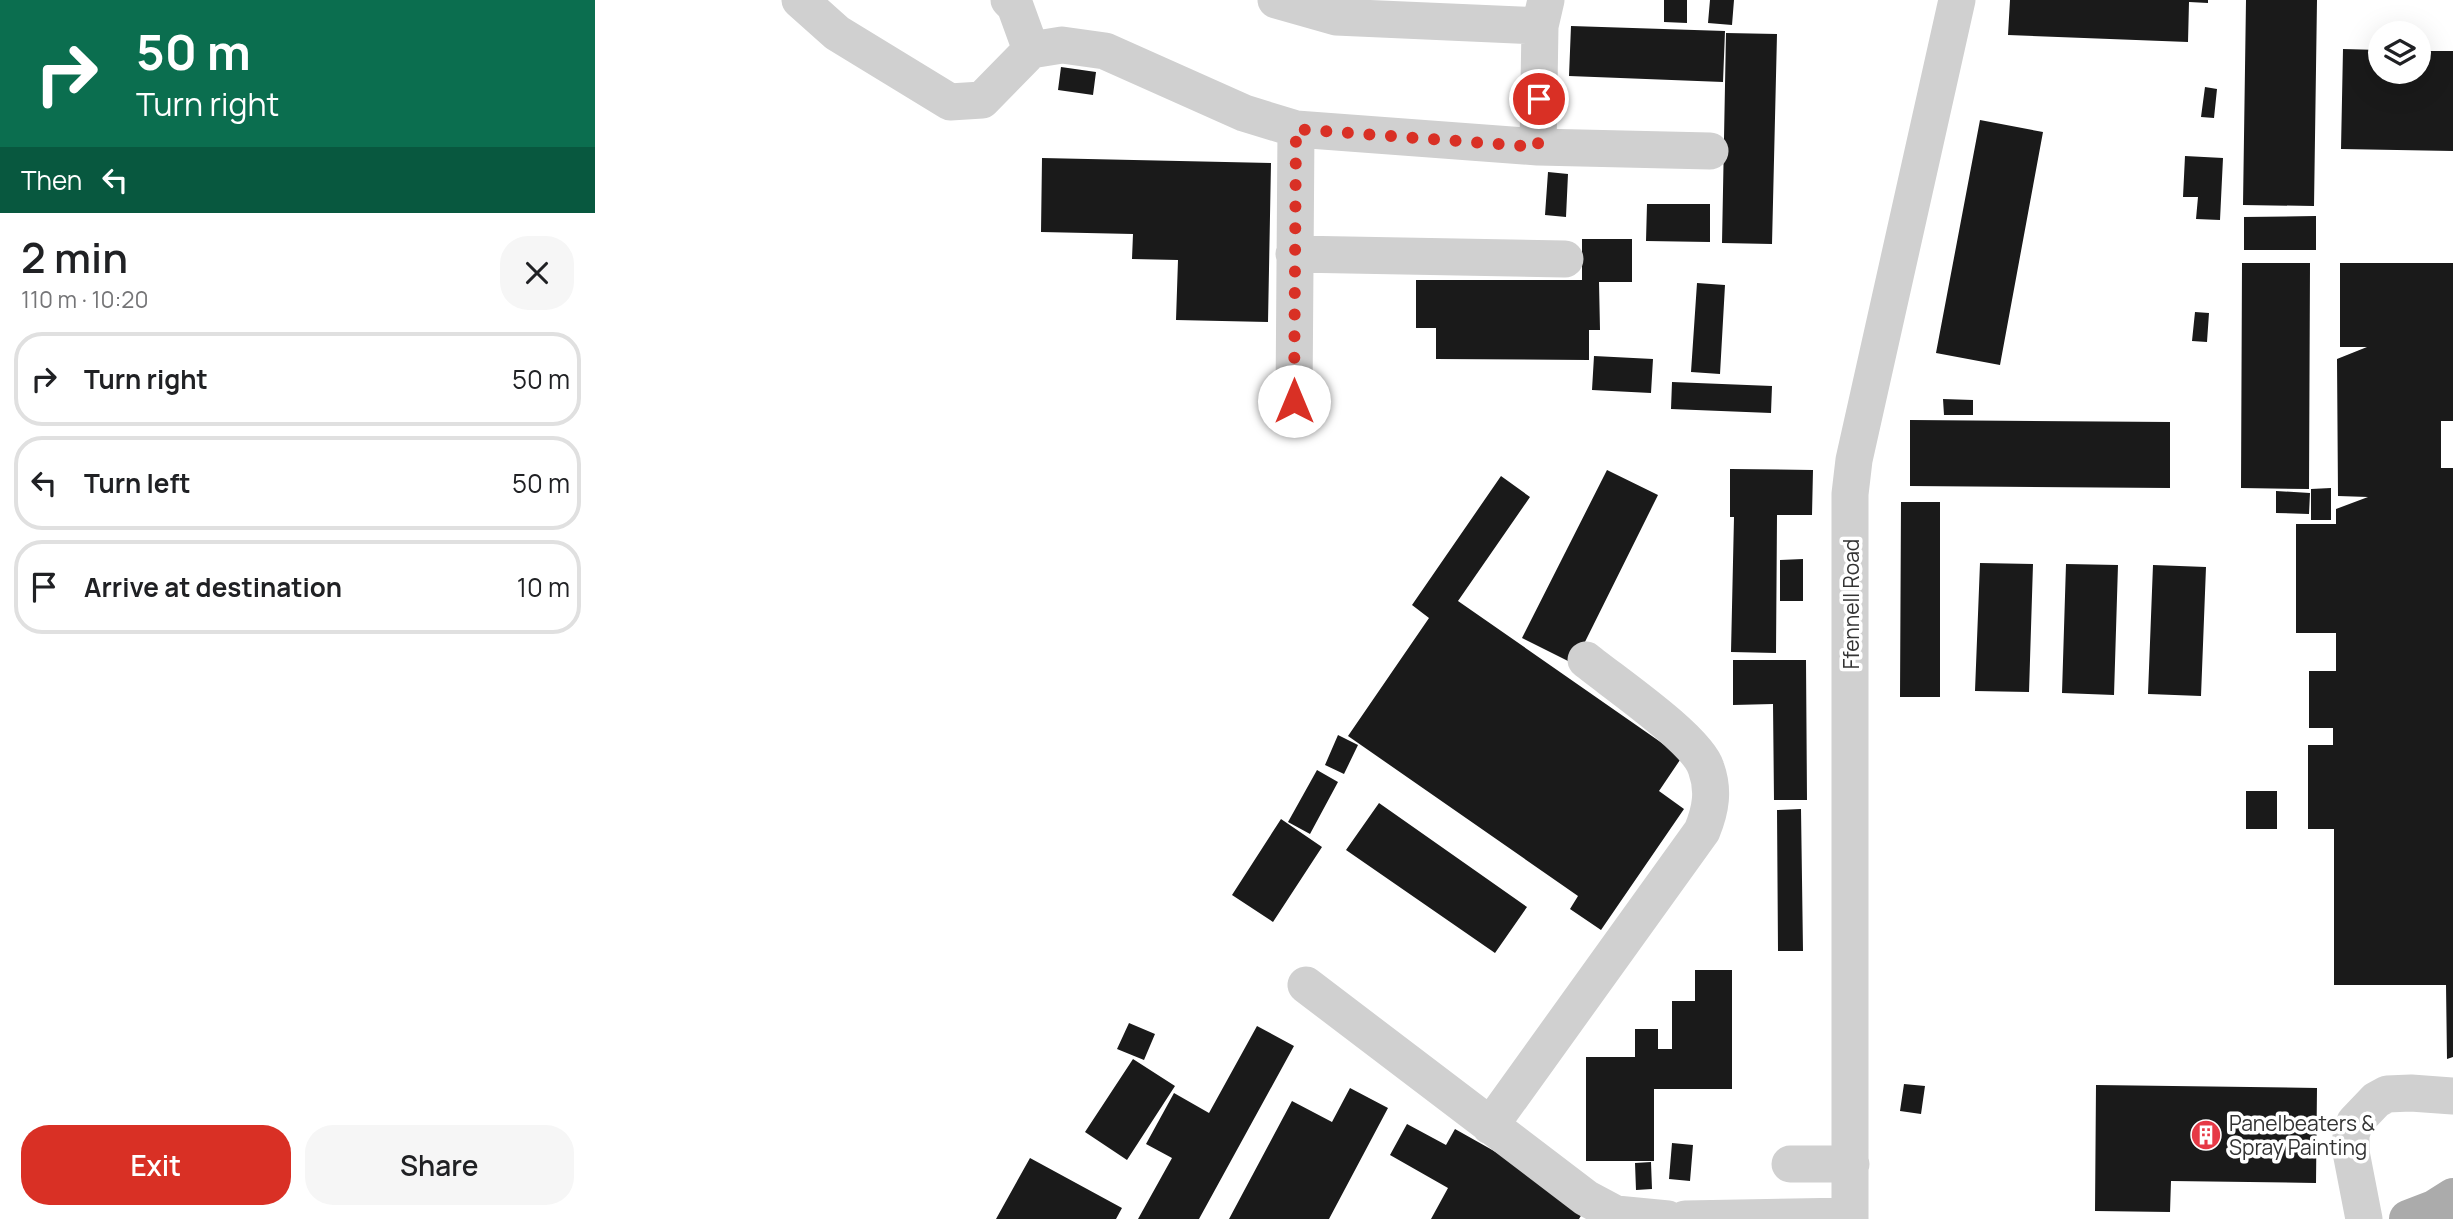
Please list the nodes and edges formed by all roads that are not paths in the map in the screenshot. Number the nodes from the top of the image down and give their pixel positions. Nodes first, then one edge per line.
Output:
1 (800, 0) edge
2 (1009, 0) edge
3 (1276, 0) edge
4 (1957, 0) edge
5 (1543, 13) edge
6 (1031, 50) junction
7 (1296, 129) junction
8 (1538, 147) junction
9 (1710, 150) dead end
10 (1294, 254) junction
11 (1566, 259) dead end
12 (1294, 401) dead end
13 (1585, 660) dead end
14 (1306, 985) dead end
15 (2453, 1096) edge
16 (1490, 1126) junction
17 (1790, 1164) dead end
18 (1851, 1164) junction
19 (2453, 1197) edge
20 (1850, 1218) edge
21 (1668, 1219) edge
22 (1685, 1219) edge
23 (2364, 1219) edge
24 (2408, 1219) edge

1 - 6 street
2 - 6 street
3 - 5 street
4 - 18 street, Ffennell Road
5 - 8 street
6 - 7 street
7 - 8 street
7 - 10 street
8 - 9 street
10 - 11 street
10 - 12 street
13 - 16 street
14 - 16 street
15 - 23 street
16 - 21 street
17 - 18 street
18 - 20 street, Ffennell Road
19 - 24 main road
20 - 22 street

